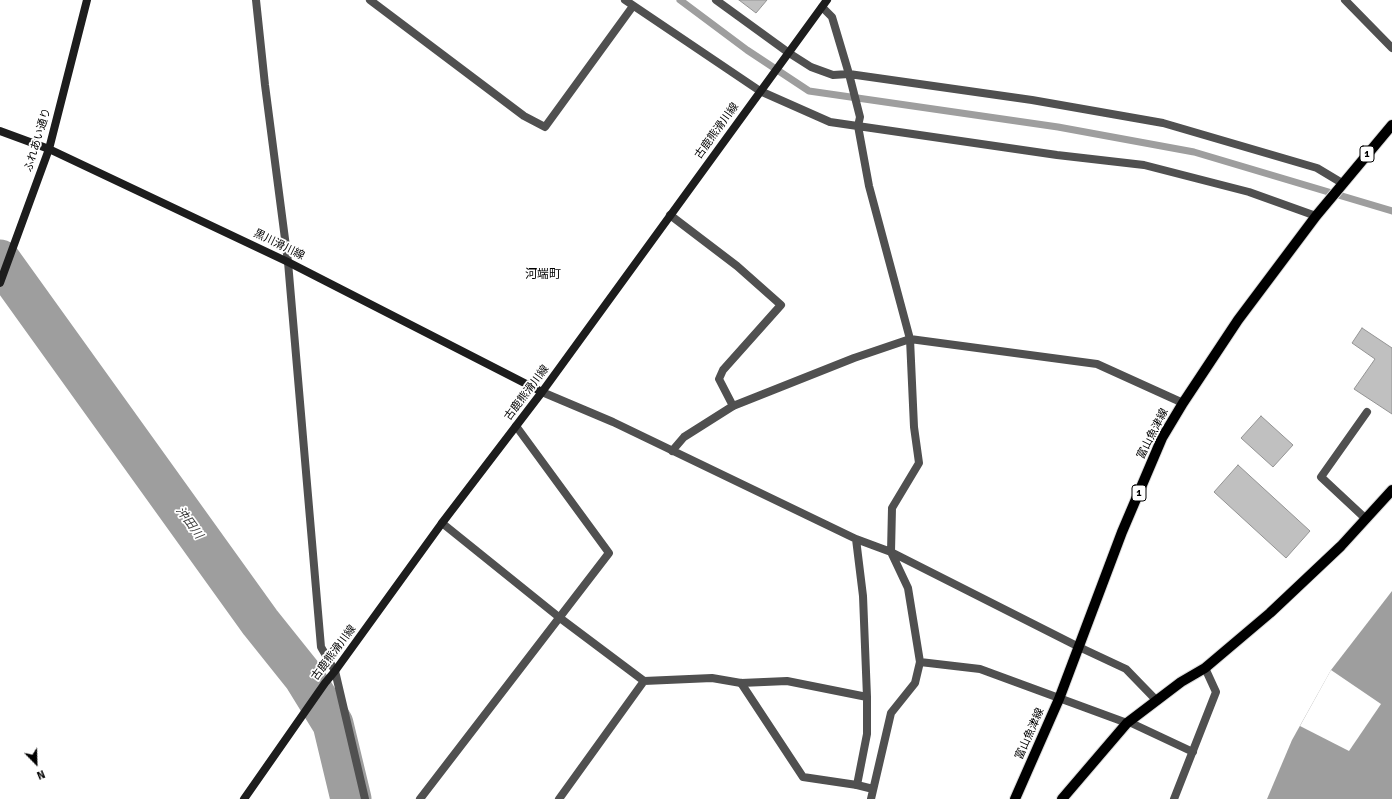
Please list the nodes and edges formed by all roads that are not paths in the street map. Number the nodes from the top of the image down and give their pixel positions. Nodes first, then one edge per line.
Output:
1 (87, 0) edge
2 (256, 0) edge
3 (370, 0) edge
4 (625, 0) edge
5 (716, 0) edge
6 (1345, 0) edge
7 (825, 3) edge
8 (633, 6) junction
9 (1392, 48) edge
10 (789, 52) junction
11 (849, 74) junction
12 (760, 91) junction
13 (1392, 125) edge
14 (858, 126) junction
15 (0, 131) edge
16 (49, 149) junction
17 (1342, 183) junction
18 (670, 215) junction
19 (1316, 216) junction
20 (288, 262) junction
21 (0, 283) edge
22 (910, 339) junction
23 (542, 392) junction
24 (1183, 403) junction
25 (733, 406) junction
26 (1367, 412) dead end
27 (516, 426) junction
28 (672, 451) junction
29 (1392, 490) edge
30 (1366, 519) junction
31 (442, 523) junction
32 (856, 539) junction
33 (891, 552) junction
34 (560, 618) junction
35 (1079, 647) junction
36 (920, 662) junction
37 (1205, 668) junction
38 (335, 671) junction
39 (644, 681) junction
40 (741, 684) junction
41 (867, 697) junction
42 (1059, 699) junction
43 (1157, 701) junction
44 (1128, 722) junction
45 (1193, 752) junction
46 (858, 785) junction
47 (873, 789) junction
48 (244, 799) edge
49 (365, 799) edge
50 (420, 799) edge
51 (559, 799) edge
52 (871, 799) edge
53 (1015, 799) edge
54 (1062, 799) edge
55 (1174, 799) edge

1 - 16 main road, ふれあい通り
2 - 20 street
3 - 8 street
4 - 8 street
5 - 10 street
6 - 9 street
7 - 10 main road, 古鹿熊滑川線
7 - 11 street
8 - 12 street
10 - 11 street
10 - 12 main road, 古鹿熊滑川線
11 - 14 street
11 - 17 street
12 - 14 street
12 - 18 main road, 古鹿熊滑川線
13 - 17 main road, 富山魚津線 / 1
14 - 19 street
14 - 22 street
15 - 16 main road, 黒川滑川線
16 - 20 main road, 黒川滑川線
16 - 21 main road, ふれあい通り
17 - 19 main road, 富山魚津線 / 1
18 - 23 main road, 古鹿熊滑川線
18 - 25 street
19 - 24 main road, 富山魚津線 / 1
20 - 23 main road, 黒川滑川線
20 - 38 street
22 - 24 street
22 - 25 street
22 - 33 street
23 - 27 main road, 古鹿熊滑川線
23 - 28 street
24 - 35 main road, 富山魚津線 / 1
25 - 28 street
26 - 30 street
27 - 31 main road, 古鹿熊滑川線
27 - 34 street
28 - 32 street
29 - 30 main road
30 - 37 main road
31 - 34 street
31 - 38 main road, 古鹿熊滑川線
32 - 33 street
32 - 41 street
33 - 35 street
33 - 36 street
34 - 39 street
34 - 50 street
35 - 42 main road, 富山魚津線 / 1
35 - 43 street
36 - 42 street
36 - 47 street
37 - 43 main road
37 - 45 street
38 - 48 main road, 古鹿熊滑川線
38 - 49 street
39 - 40 street
39 - 51 street
40 - 41 street
40 - 46 street
41 - 46 street
42 - 44 street
42 - 53 main road, 富山魚津線 / 1
43 - 44 main road
44 - 45 street
44 - 54 main road
45 - 55 street
46 - 47 street
47 - 52 street

